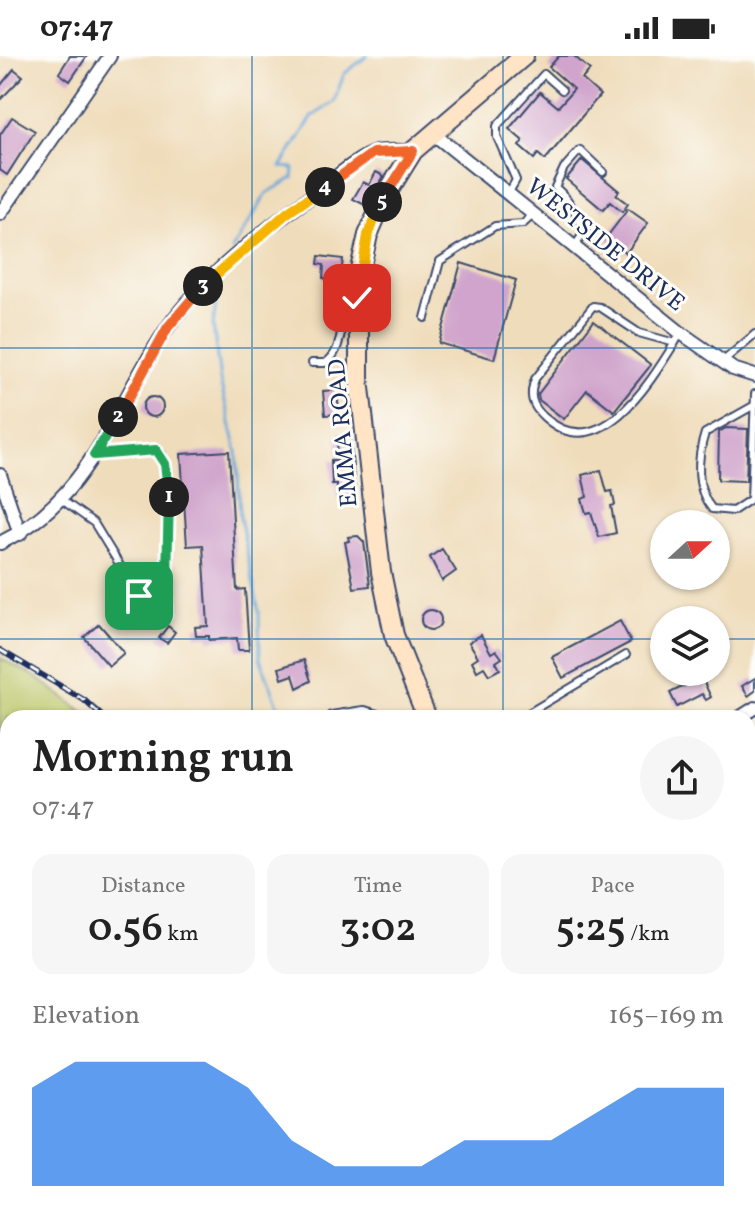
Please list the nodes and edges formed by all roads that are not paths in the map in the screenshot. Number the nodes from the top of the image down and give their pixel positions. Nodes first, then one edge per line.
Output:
1 (110, 56) edge
2 (524, 56) edge
3 (562, 90) dead end
4 (435, 135) junction
5 (413, 151) junction
6 (603, 172) dead end
7 (508, 194) junction
8 (0, 214) edge
9 (534, 214) junction
10 (574, 247) junction
11 (357, 298) junction
12 (425, 318) dead end
13 (755, 334) edge
14 (678, 338) junction
15 (722, 362) junction
16 (312, 363) dead end
17 (755, 376) edge
18 (755, 394) edge
19 (753, 406) junction
20 (94, 455) junction
21 (0, 475) edge
22 (62, 500) junction
23 (20, 534) junction
24 (0, 543) edge
25 (626, 655) dead end
26 (424, 710) edge
27 (533, 710) edge

1 - 8 street
2 - 4 street, EMMA ROAD
3 - 7 lane
4 - 5 street, EMMA ROAD
4 - 7 street, WESTSIDE DRIVE
5 - 11 street, EMMA ROAD
5 - 20 street
6 - 10 lane
7 - 9 street, WESTSIDE DRIVE
9 - 10 street, WESTSIDE DRIVE
9 - 12 lane
10 - 14 street, WESTSIDE DRIVE
11 - 16 lane
11 - 26 street, EMMA ROAD
13 - 15 lane
14 - 14 lane
14 - 15 street, WESTSIDE DRIVE
15 - 17 street, WESTSIDE DRIVE
18 - 19 lane
19 - 19 lane
20 - 22 street
20 - 22 lane
21 - 23 street
22 - 23 street
23 - 24 street
25 - 27 lane

